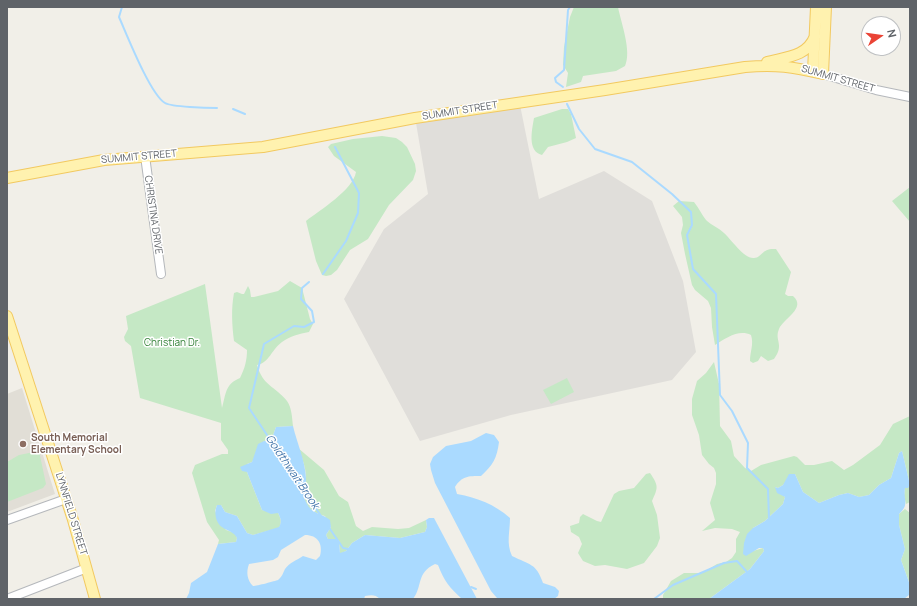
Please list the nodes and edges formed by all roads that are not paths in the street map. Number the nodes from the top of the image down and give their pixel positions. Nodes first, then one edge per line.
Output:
1 (816, 7) edge
2 (826, 7) edge
3 (815, 36) junction
4 (745, 67) junction
5 (818, 73) junction
6 (910, 97) edge
7 (145, 156) junction
8 (7, 178) edge
9 (161, 274) dead end
10 (8, 323) edge
11 (66, 499) junction
12 (7, 520) edge
13 (87, 568) junction
14 (7, 599) edge
15 (95, 599) edge

1 - 3 main road
2 - 5 main road
3 - 4 main road
3 - 5 main road
4 - 5 main road, SUMMIT STREET
4 - 7 main road, SUMMIT STREET
5 - 6 street, SUMMIT STREET
7 - 8 main road, SUMMIT STREET
7 - 9 street, CHRISTINA DRIVE
10 - 11 main road, LYNNFIELD STREET
11 - 12 street
11 - 13 main road, LYNNFIELD STREET
13 - 14 street
13 - 15 main road, LYNNFIELD STREET

